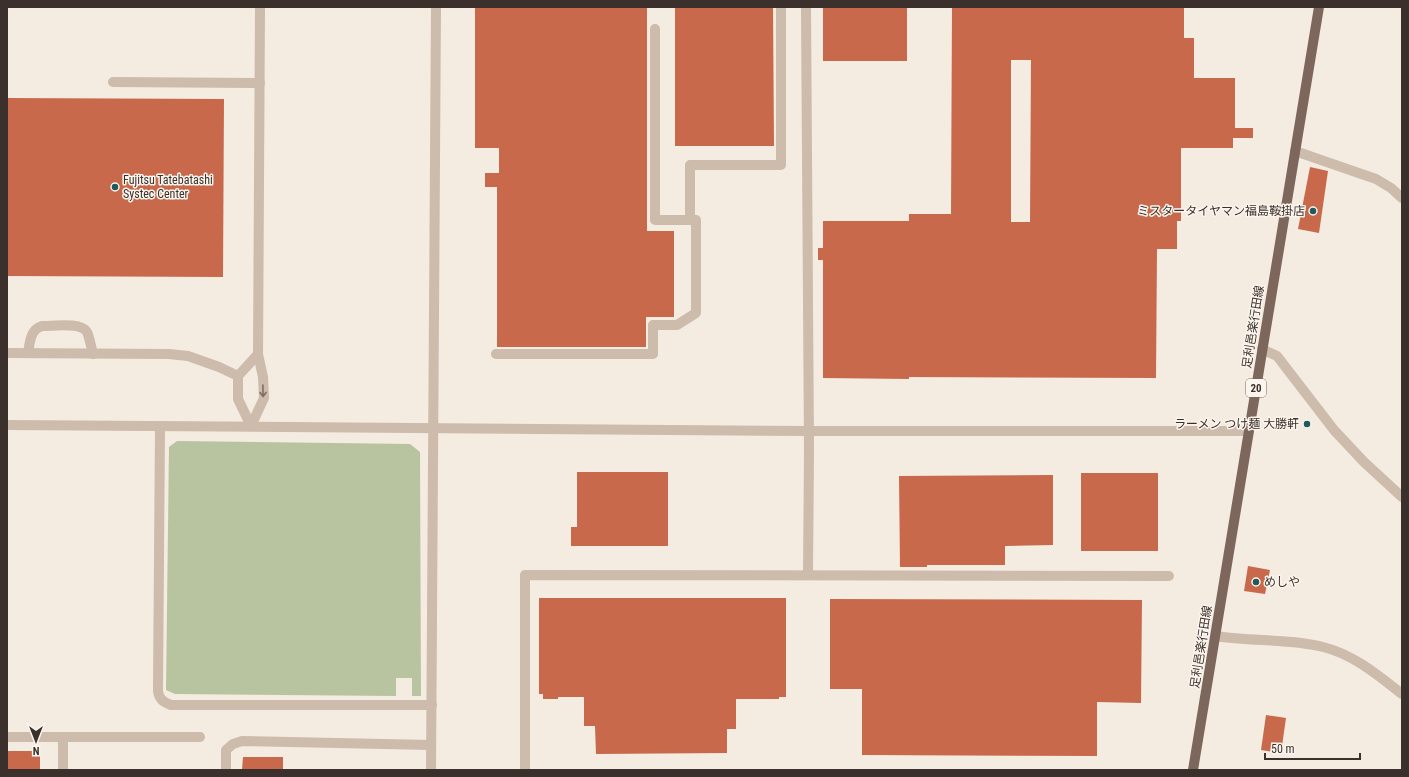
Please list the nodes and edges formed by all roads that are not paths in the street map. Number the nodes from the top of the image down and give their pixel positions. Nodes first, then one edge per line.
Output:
1 (260, 7) edge
2 (436, 7) edge
3 (781, 7) edge
4 (806, 7) edge
5 (1319, 7) edge
6 (655, 29) dead end
7 (113, 82) dead end
8 (260, 83) junction
9 (1295, 151) junction
10 (1402, 198) edge
11 (690, 220) junction
12 (1262, 349) junction
13 (7, 353) edge
14 (28, 353) junction
15 (93, 354) junction
16 (258, 354) junction
17 (496, 354) dead end
18 (238, 376) junction
19 (7, 426) edge
20 (160, 426) junction
21 (251, 426) junction
22 (433, 427) junction
23 (1249, 430) junction
24 (808, 431) junction
25 (1402, 498) edge
26 (808, 575) junction
27 (1169, 576) dead end
28 (1216, 636) junction
29 (1402, 694) edge
30 (432, 705) junction
31 (7, 737) edge
32 (63, 737) junction
33 (200, 737) dead end
34 (431, 745) junction
35 (63, 770) edge
36 (226, 770) edge
37 (431, 770) edge
38 (525, 770) edge
39 (1194, 770) edge

1 - 8 street
2 - 22 street
3 - 11 street
4 - 24 street
5 - 9 main road, 足利邑楽行田線 / 20
6 - 11 street
7 - 8 street
8 - 16 street
9 - 10 street
9 - 12 main road, 足利邑楽行田線 / 20
11 - 17 street
12 - 23 main road, 足利邑楽行田線 / 20
12 - 25 street
13 - 14 street
14 - 15 street
14 - 15 street
15 - 18 street
16 - 18 street
16 -> 21 street
18 - 21 street
19 - 20 street
20 - 21 street
20 - 30 street
21 - 22 street
22 - 24 street
22 - 30 street
23 - 24 street
23 - 28 main road, 足利邑楽行田線 / 20
24 - 26 street
26 - 27 street
26 - 38 street
28 - 29 street
28 - 39 main road, 足利邑楽行田線 / 20
30 - 34 street
31 - 32 street
32 - 33 street
32 - 35 street
34 - 36 street
34 - 37 street

